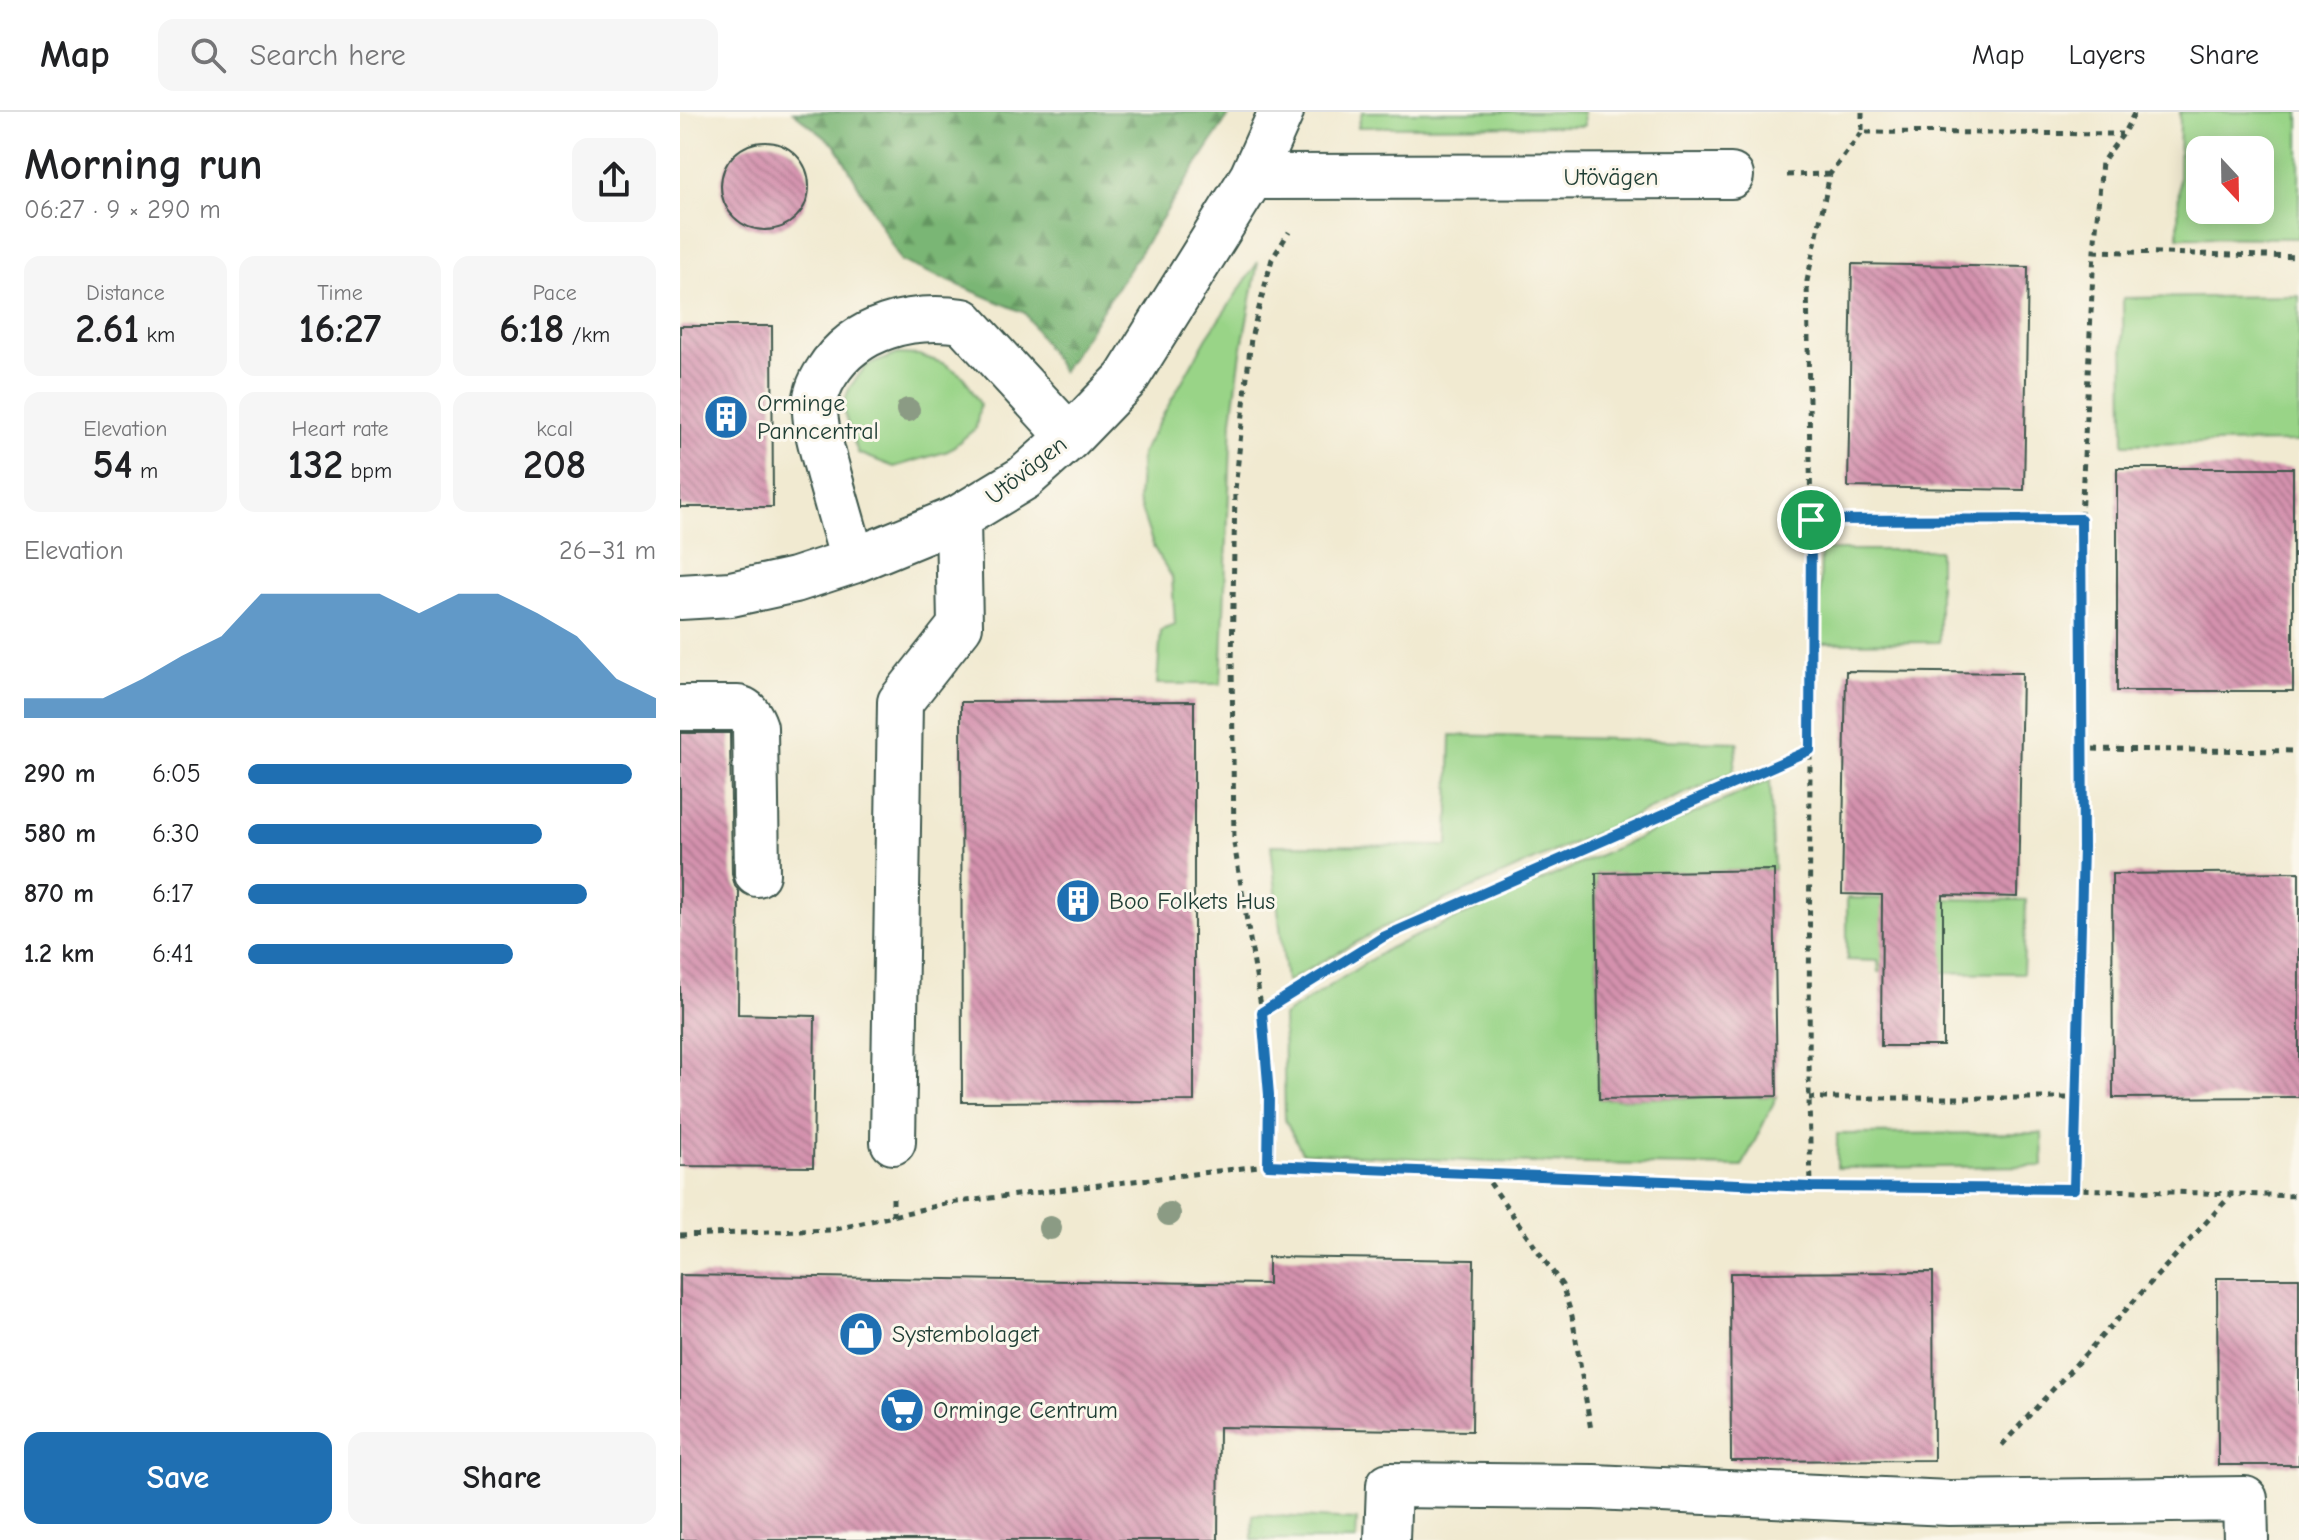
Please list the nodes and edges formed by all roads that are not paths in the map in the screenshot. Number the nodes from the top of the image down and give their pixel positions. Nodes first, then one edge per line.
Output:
1 (1281, 112) edge
2 (1731, 176) dead end
3 (1252, 177) junction
4 (1070, 437) junction
5 (958, 518) junction
6 (853, 561) junction
7 (680, 597) edge
8 (680, 708) edge
9 (757, 874) dead end
10 (893, 1142) dead end
11 (1387, 1540) edge
12 (2246, 1540) edge

1 - 3 street, Utövägen
2 - 3 street, Utövägen
3 - 4 street, Utövägen
4 - 5 street, Utövägen
4 - 6 street
5 - 6 street, Utövägen
5 - 10 street
6 - 7 street, Utövägen
8 - 9 street
11 - 12 street

